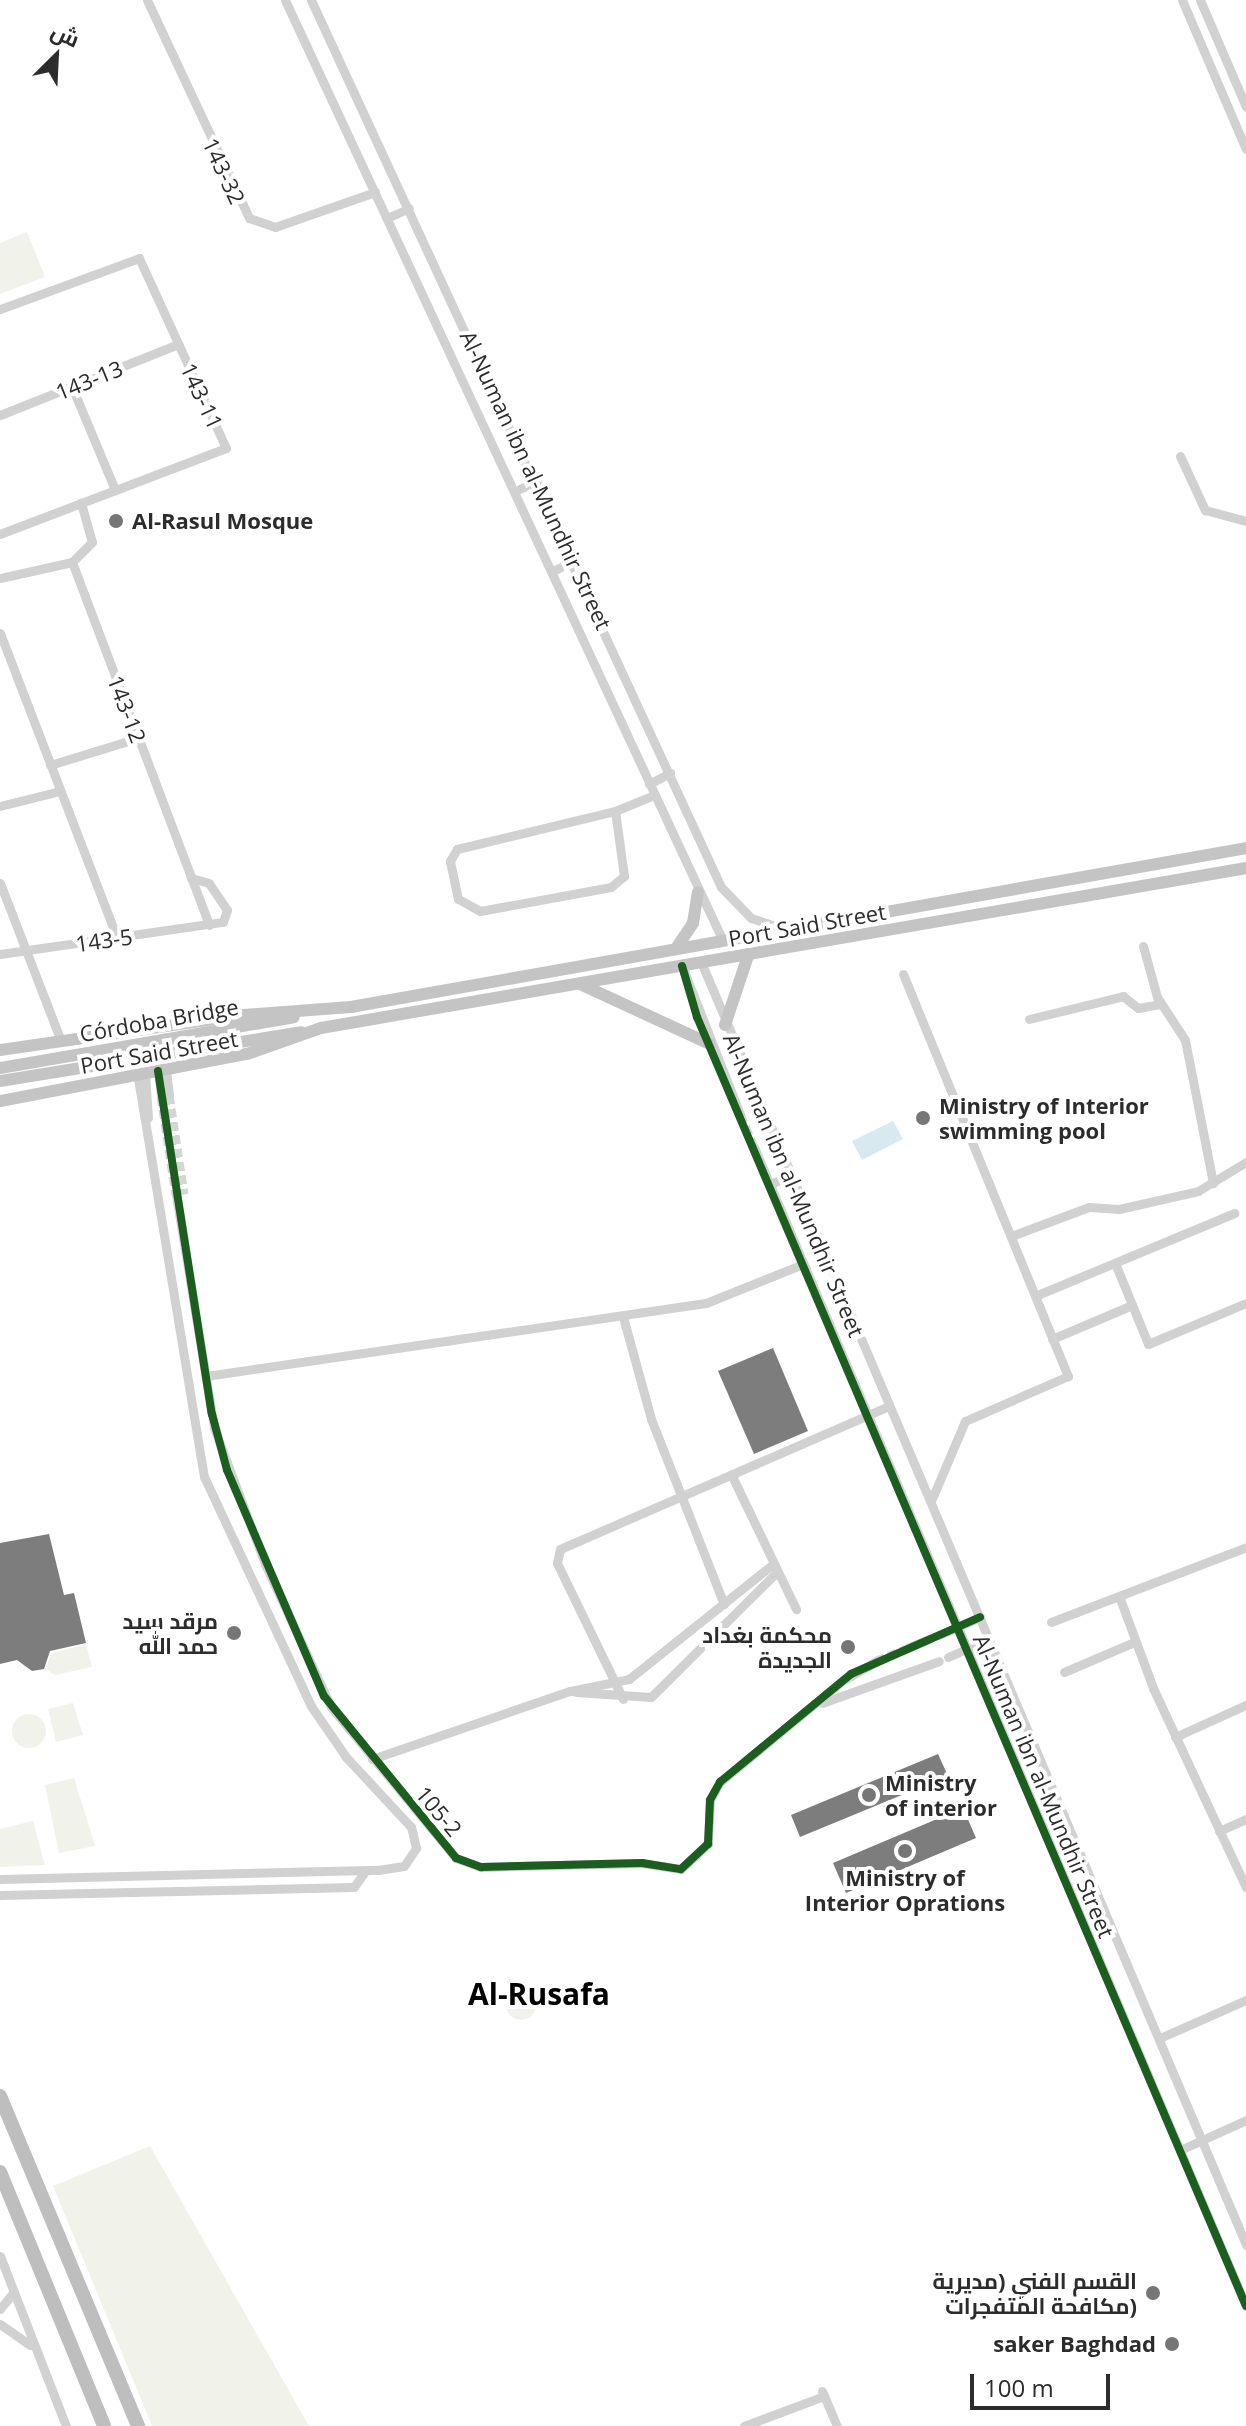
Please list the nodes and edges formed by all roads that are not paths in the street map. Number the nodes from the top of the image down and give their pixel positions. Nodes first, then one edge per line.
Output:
1 (147, 0) edge
2 (285, 0) edge
3 (311, 0) edge
4 (1182, 0) edge
5 (1200, 0) edge
6 (1246, 107) edge
7 (1246, 149) edge
8 (375, 192) junction
9 (409, 208) junction
10 (387, 218) junction
11 (0, 309) edge
12 (178, 344) junction
13 (72, 387) junction
14 (0, 415) edge
15 (1180, 456) dead end
16 (537, 481) junction
17 (115, 490) junction
18 (515, 491) junction
19 (81, 503) junction
20 (1246, 521) edge
21 (0, 534) edge
22 (573, 561) junction
23 (72, 562) junction
24 (553, 571) junction
25 (0, 578) edge
26 (0, 633) edge
27 (138, 738) junction
28 (50, 765) junction
29 (670, 773) junction
30 (649, 784) junction
31 (60, 791) junction
32 (654, 795) junction
33 (0, 806) edge
34 (615, 811) junction
35 (1246, 848) edge
36 (1246, 868) edge
37 (191, 878) junction
38 (0, 883) edge
39 (698, 892) junction
40 (209, 925) junction
41 (789, 928) junction
42 (117, 938) junction
43 (722, 939) junction
44 (1143, 946) dead end
45 (677, 947) junction
46 (26, 951) junction
47 (0, 954) edge
48 (748, 956) junction
49 (701, 962) junction
50 (682, 966) junction
51 (903, 974) dead end
52 (580, 984) junction
53 (1160, 1004) junction
54 (324, 1010) junction
55 (1029, 1019) dead end
56 (725, 1025) junction
57 (321, 1028) junction
58 (61, 1041) junction
59 (710, 1044) junction
60 (0, 1050) edge
61 (0, 1068) edge
62 (151, 1072) junction
63 (0, 1081) edge
64 (165, 1095) tunnel mouth
65 (0, 1101) edge
66 (740, 1114) tunnel mouth
67 (754, 1147) tunnel mouth
68 (1246, 1162) edge
69 (790, 1176) junction
70 (1213, 1183) junction
71 (770, 1184) junction
72 (180, 1195) tunnel mouth
73 (1234, 1213) dead end
74 (1011, 1236) junction
75 (1115, 1263) junction
76 (803, 1264) junction
77 (1035, 1296) junction
78 (1246, 1303) edge
79 (1132, 1305) junction
80 (623, 1317) junction
81 (1052, 1339) junction
82 (206, 1376) junction
83 (889, 1406) junction
84 (868, 1416) junction
85 (732, 1476) junction
86 (682, 1497) junction
87 (931, 1501) junction
88 (1246, 1547) edge
89 (775, 1568) junction
90 (1119, 1596) junction
91 (724, 1604) junction
92 (796, 1609) dead end
93 (980, 1617) junction
94 (1051, 1622) dead end
95 (956, 1628) junction
96 (989, 1639) junction
97 (1134, 1642) junction
98 (910, 1647) tunnel mouth
99 (966, 1649) junction
100 (876, 1661) tunnel mouth
101 (1064, 1672) dead end
102 (851, 1674) junction
103 (616, 1683) junction
104 (859, 1693) junction
105 (561, 1694) junction
106 (623, 1699) junction
107 (822, 1703) junction
108 (1246, 1705) edge
109 (1175, 1737) junction
110 (372, 1759) junction
111 (1064, 1815) junction
112 (1246, 1819) edge
113 (1041, 1822) junction
114 (1219, 1831) junction
115 (365, 1871) junction
116 (184, 1875) junction
117 (0, 1879) edge
118 (1246, 1887) edge
119 (184, 1890) junction
120 (0, 1895) edge
121 (1246, 2000) edge
122 (1162, 2037) junction
123 (0, 2096) edge
124 (1246, 2120) edge
125 (1202, 2140) junction
126 (1180, 2150) junction
127 (0, 2172) edge
128 (1246, 2245) edge
129 (0, 2256) edge
130 (13, 2292) junction
131 (1246, 2306) edge
132 (0, 2309) edge
133 (0, 2324) edge
134 (30, 2346) junction
135 (66, 2426) edge
136 (104, 2426) edge
137 (138, 2426) edge
138 (744, 2426) edge
139 (837, 2426) edge

1 - 8 street, 143-32
2 - 8 street, Al-Numan ibn al-Mundhir Street
3 - 9 street, Al-Numan ibn al-Mundhir Street
4 - 7 street
5 - 6 street
8 - 10 street, Al-Numan ibn al-Mundhir Street
9 - 10 street
9 - 16 street, Al-Numan ibn al-Mundhir Street
10 - 18 street, Al-Numan ibn al-Mundhir Street
11 - 12 street, 143-11
12 - 13 street, 143-13
12 - 17 street, 143-11
13 - 14 street, 143-13
13 - 17 street
15 - 20 street
16 - 18 street
16 - 22 street, Al-Numan ibn al-Mundhir Street
17 - 19 street, 143-11
18 - 24 street, Al-Numan ibn al-Mundhir Street
19 - 21 street, 143-11
19 - 23 street
22 - 24 street
22 - 29 street, Al-Numan ibn al-Mundhir Street
23 - 25 street
23 - 27 street, 143-12
24 - 30 street, Al-Numan ibn al-Mundhir Street
26 - 28 street
27 - 28 street
27 - 37 street, 143-12
28 - 31 street
29 - 30 street
29 - 41 street, Al-Numan ibn al-Mundhir Street
30 - 32 street, Al-Numan ibn al-Mundhir Street
31 - 33 street
31 - 42 street
32 - 34 street
32 - 39 street, Al-Numan ibn al-Mundhir Street
34 - 34 street
35 - 41 main road, Port Said Street
36 - 48 main road, Port Said Street
37 - 40 street, 143-12
37 - 40 street
38 - 46 street
39 - 43 street, Al-Numan ibn al-Mundhir Street
39 - 45 main road
40 - 42 street, 143-5
41 - 43 main road, Port Said Street
42 - 46 street, 143-5
43 - 45 main road, Port Said Street
44 - 53 street
45 - 54 main road, Port Said Street
46 - 47 street, 143-5
46 - 58 street
48 - 49 main road, Port Said Street
48 - 56 main road
49 - 50 main road, Port Said Street
49 - 56 street, Al-Numan ibn al-Mundhir Street
50 - 52 main road, Port Said Street
50 - 59 street, Al-Numan ibn al-Mundhir Street
51 - 74 street
52 - 57 main road, Port Said Street
52 - 59 main road
53 - 55 street
53 - 70 street
54 - 58 main road, Port Said Street
54 - 61 main road, Córdoba Bridge
56 - 69 street, Al-Numan ibn al-Mundhir Street
57 - 62 main road, Port Said Street
57 - 63 main road, Córdoba Bridge
58 - 60 main road, Port Said Street
59 - 66 street, Al-Numan ibn al-Mundhir Street
62 - 64 street
62 - 65 main road, Port Said Street
62 - 115 street
67 - 71 street, Al-Numan ibn al-Mundhir Street
68 - 70 street
69 - 71 street
69 - 83 street, Al-Numan ibn al-Mundhir Street
70 - 74 street
71 - 76 street, Al-Numan ibn al-Mundhir Street
72 - 82 street, 105-2
73 - 75 street
74 - 77 street
75 - 77 street
75 - 79 street
76 - 80 street
76 - 84 street, Al-Numan ibn al-Mundhir Street
77 - 81 street
78 - 79 street
79 - 81 street
80 - 82 street
80 - 86 street
81 - 87 street
82 - 110 street, 105-2
83 - 84 street
83 - 87 street, Al-Numan ibn al-Mundhir Street
84 - 85 street
84 - 95 street, Al-Numan ibn al-Mundhir Street
85 - 86 street
85 - 89 street
86 - 91 street
86 - 103 street
87 - 93 street, Al-Numan ibn al-Mundhir Street
88 - 90 street
89 - 91 street
89 - 92 street
89 - 106 street
90 - 94 street
90 - 97 street
91 - 103 street
93 - 95 street
93 - 96 street, Al-Numan ibn al-Mundhir Street
95 - 98 street
95 - 99 street, Al-Numan ibn al-Mundhir Street
96 - 99 street, 105-2
96 - 111 street, Al-Numan ibn al-Mundhir Street
97 - 101 street
97 - 109 street
99 - 104 street, 105-2
99 - 113 street, Al-Numan ibn al-Mundhir Street
100 - 102 street, 105-2
102 - 104 street
102 - 107 street, 105-2
103 - 105 street
103 - 106 street
104 - 107 street, 105-2
105 - 106 street
105 - 110 street
107 - 110 street, 105-2
108 - 109 street
109 - 114 street
111 - 113 street
111 - 122 street, Al-Numan ibn al-Mundhir Street
112 - 114 street
113 - 126 street, Al-Numan ibn al-Mundhir Street
114 - 118 street
115 - 116 street
115 - 119 street
116 - 117 street
116 - 119 street
119 - 120 street
121 - 122 street
122 - 125 street, Al-Numan ibn al-Mundhir Street
123 - 137 highway
124 - 125 street
125 - 126 street
125 - 128 street, Al-Numan ibn al-Mundhir Street
126 - 131 street, Al-Numan ibn al-Mundhir Street
127 - 136 highway
129 - 130 street
130 - 132 street
130 - 134 street
133 - 134 street
134 - 135 street
138 - 139 street

